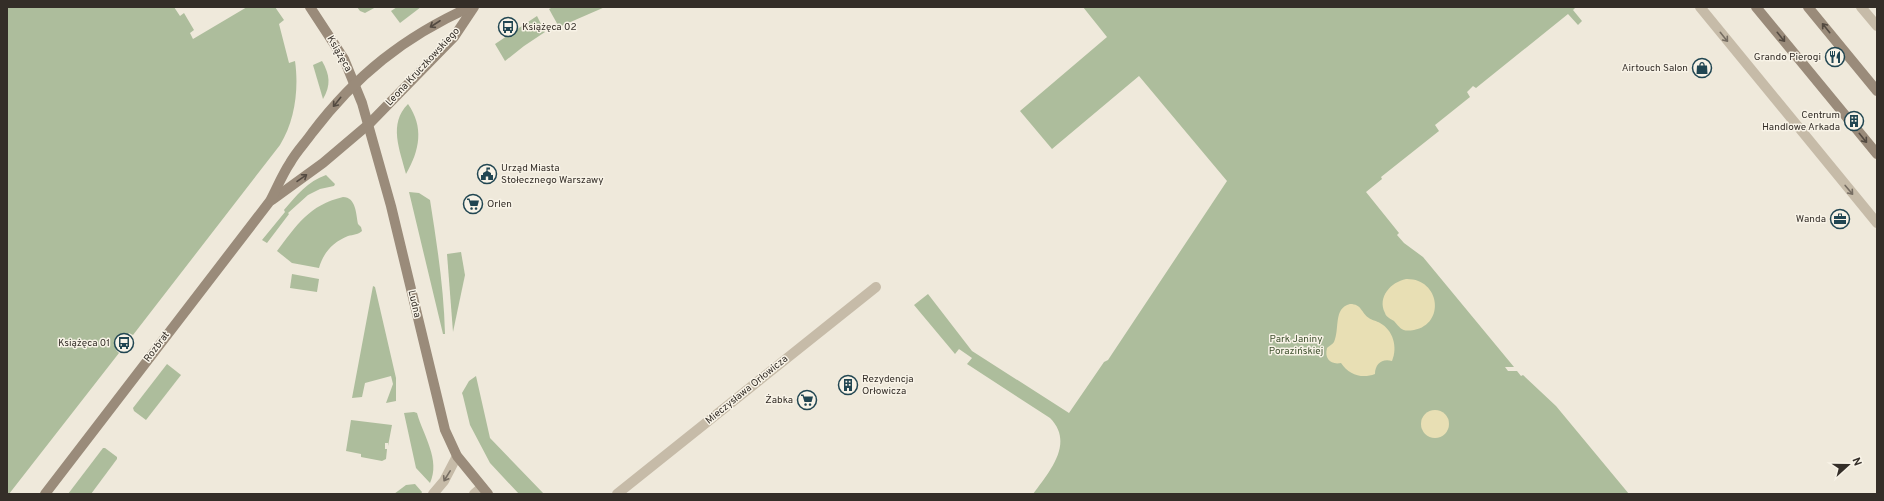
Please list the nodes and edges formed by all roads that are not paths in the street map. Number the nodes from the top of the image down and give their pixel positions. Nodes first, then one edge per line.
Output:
1 (310, 7) edge
2 (470, 7) edge
3 (474, 7) edge
4 (1700, 7) edge
5 (1756, 7) edge
6 (1808, 7) edge
7 (1861, 7) edge
8 (1877, 26) edge
9 (355, 82) junction
10 (1877, 91) edge
11 (362, 104) joint
12 (369, 124) junction
13 (1877, 154) edge
14 (270, 201) junction
15 (1877, 223) edge
16 (876, 287) dead end
17 (457, 456) junction
18 (485, 491) edge
19 (45, 494) edge
20 (433, 494) edge
21 (474, 494) edge
22 (617, 494) edge

1 - 9 street, Książęca
2 -> 9 street, Leona Kruczkowskiego
3 - 12 street, Leona Kruczkowskiego
4 -> 15 street
5 -> 13 street
10 -> 6 street
7 - 8 street
9 - 11 street, Książęca
9 -> 14 street, Rozbrat
11 - 12 street, Ludna
14 -> 12 street, Rozbrat
12 - 17 street, Ludna
14 - 19 street, Rozbrat
16 - 22 street, Mieczysława Orłowicza
17 - 18 street, Ludna
17 -> 20 street
18 - 21 street

